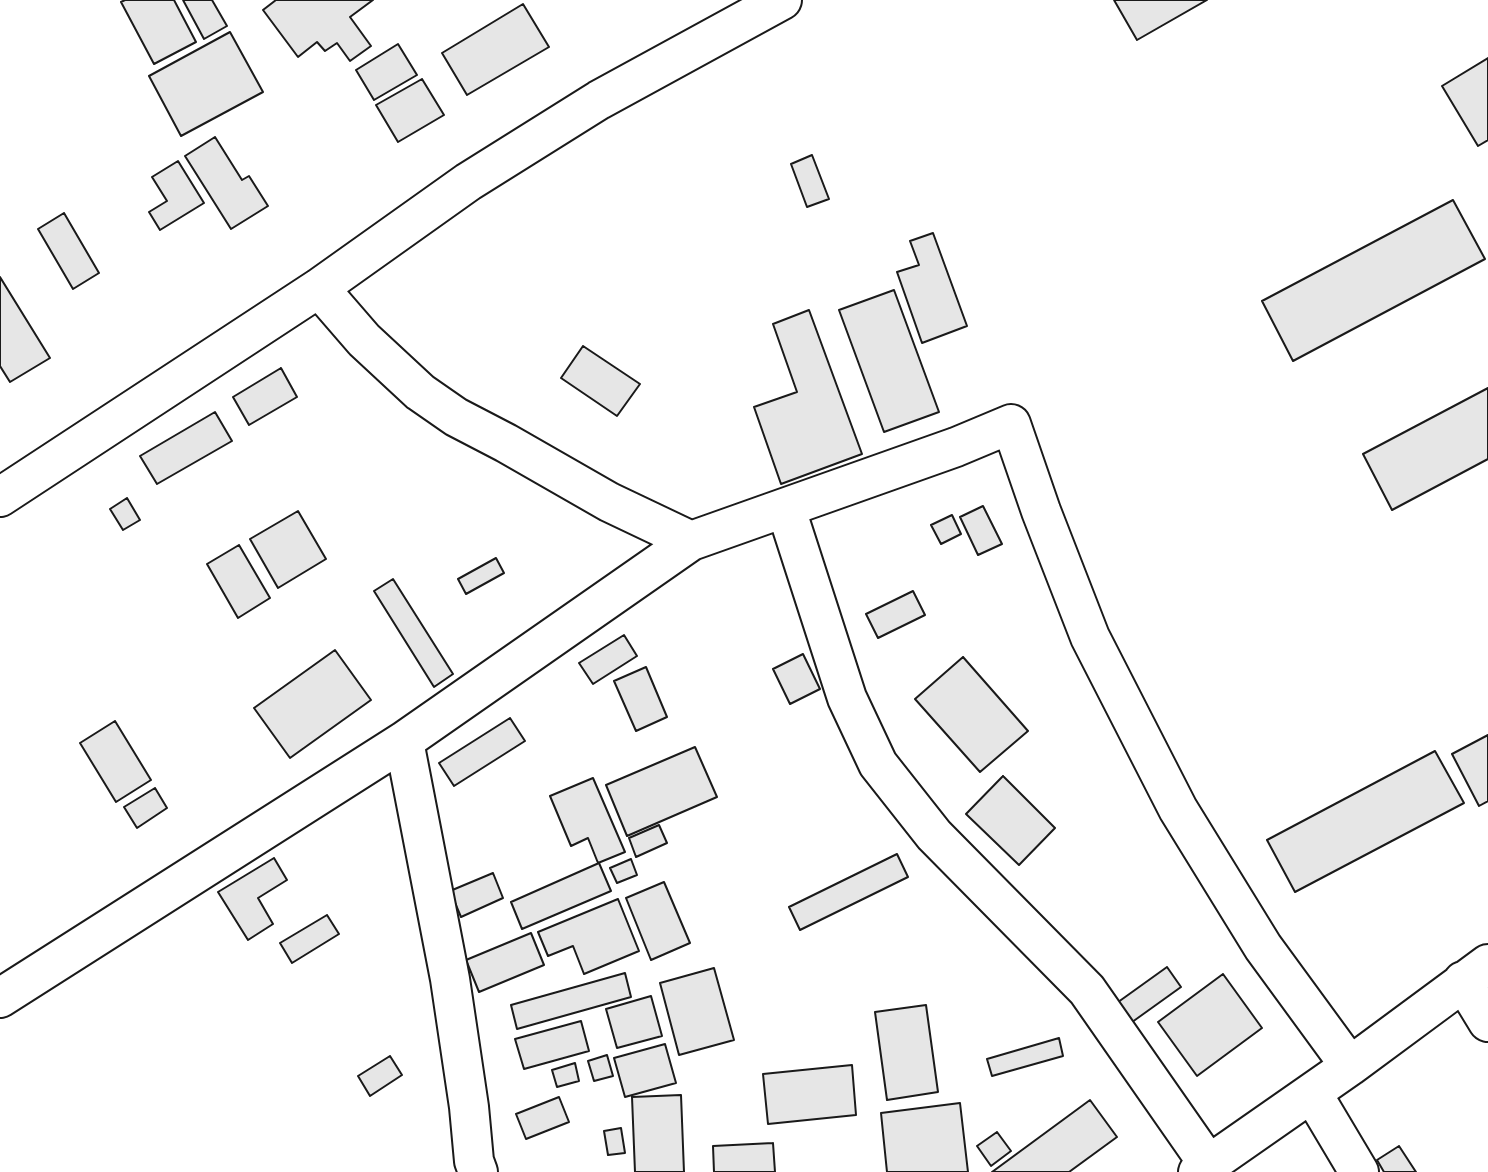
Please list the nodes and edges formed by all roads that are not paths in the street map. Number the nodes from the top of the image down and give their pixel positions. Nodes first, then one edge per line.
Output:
1 (782, 0) edge
2 (319, 288) junction
3 (0, 497) edge
4 (786, 509) junction
5 (691, 541) junction
6 (404, 741) junction
7 (1475, 973) edge
8 (0, 998) edge
9 (1488, 1022) edge
10 (1350, 1066) junction
11 (1312, 1093) junction
12 (1203, 1168) edge
13 (478, 1172) edge
14 (1359, 1172) edge

1 - 2 street
2 - 3 street
2 - 5 street
4 - 5 street
4 - 10 street
4 - 12 street
5 - 6 street
6 - 8 street
6 - 13 street
7 - 9 street
7 - 10 street
10 - 11 street
11 - 12 street
11 - 14 street

